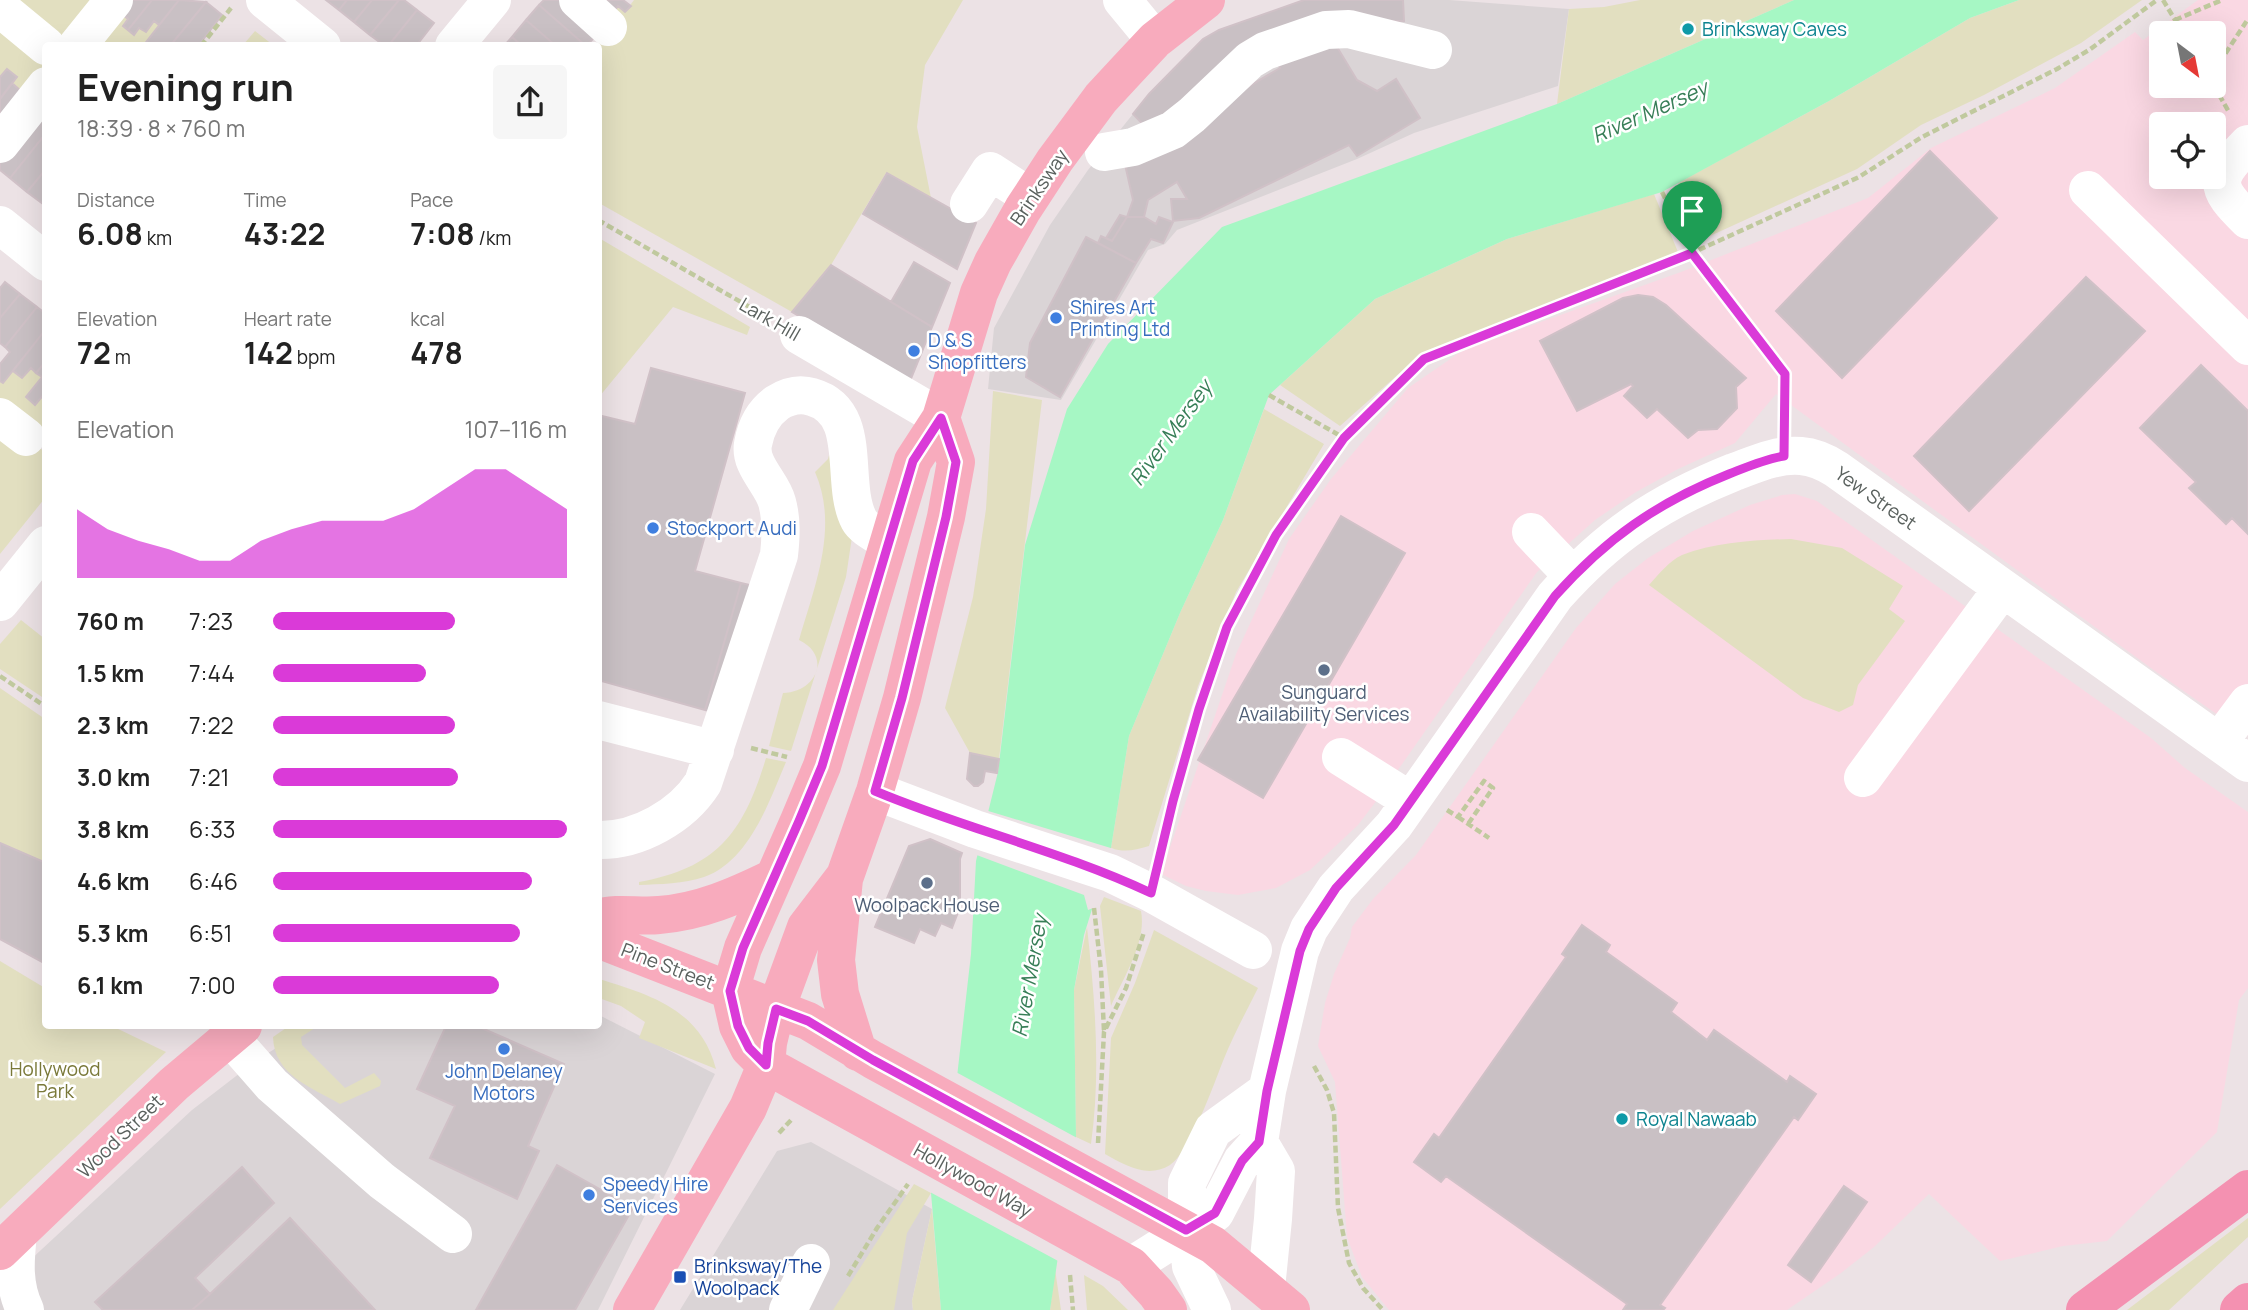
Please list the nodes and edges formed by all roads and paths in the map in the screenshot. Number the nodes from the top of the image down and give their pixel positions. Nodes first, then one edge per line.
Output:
1 (114, 0) edge
2 (237, 0) edge
3 (265, 0) edge
4 (578, 0) edge
5 (1122, 0) edge
6 (1206, 0) edge
7 (2157, 0) edge
8 (2163, 0) edge
9 (2222, 0) edge
10 (482, 3) edge
11 (0, 8) edge
12 (2248, 19) edge
13 (2175, 20) joint
14 (608, 27) dead end
15 (1155, 40) junction
16 (81, 42) edge
17 (204, 42) edge
18 (317, 42) edge
19 (457, 42) edge
20 (42, 43) edge
21 (1433, 50) dead end
22 (2226, 53) edge
23 (42, 91) edge
24 (2221, 98) edge
25 (2240, 131) edge
26 (0, 144) edge
27 (1097, 149) junction
28 (2088, 190) dead end
29 (1662, 192) dead end
30 (1031, 197) junction
31 (969, 204) dead end
32 (2248, 220) edge
33 (602, 222) edge
34 (0, 225) edge
35 (1692, 253) junction
36 (42, 259) edge
37 (799, 335) joint
38 (2248, 346) edge
39 (1269, 395) dead end
40 (941, 418) junction
41 (1344, 438) junction
42 (1784, 456) junction
43 (1531, 532) dead end
44 (888, 542) junction
45 (42, 550) edge
46 (1573, 576) junction
47 (2002, 589) junction
48 (0, 602) edge
49 (0, 676) edge
50 (2248, 703) edge
51 (42, 704) edge
52 (602, 721) edge
53 (715, 750) junction
54 (2234, 753) edge
55 (1341, 757) dead end
56 (1863, 778) dead end
57 (875, 791) junction
58 (1426, 803) junction
59 (1458, 817) junction
60 (1468, 824) junction
61 (1489, 838) dead end
62 (602, 839) edge
63 (845, 876) junction
64 (773, 878) junction
65 (1102, 890) junction
66 (1151, 893) junction
67 (602, 918) edge
68 (602, 941) edge
69 (1253, 950) dead end
70 (730, 991) junction
71 (776, 1009) junction
72 (236, 1031) edge
73 (1104, 1032) junction
74 (866, 1056) junction
75 (1315, 1058) dead end
76 (766, 1065) junction
77 (1267, 1091) junction
78 (1259, 1142) junction
79 (1098, 1147) dead end
80 (910, 1181) dead end
81 (2248, 1189) edge
82 (1186, 1230) junction
83 (453, 1234) dead end
84 (9, 1242) edge
85 (1080, 1256) junction
86 (811, 1263) dead end
87 (1131, 1266) junction
88 (842, 1287) dead end
89 (1279, 1299) edge
90 (2248, 1302) edge
91 (25, 1310) edge
92 (632, 1310) edge
93 (788, 1310) edge
94 (1073, 1310) edge
95 (1168, 1310) edge
96 (1212, 1310) edge
97 (1383, 1310) edge
98 (2085, 1310) edge
99 (2239, 1310) edge

1 - 16 street
2 - 17 path
3 - 18 street
4 - 14 street
5 - 15 street
6 - 15 main road, Brinksway
7 - 35 path
8 - 13 path
9 - 13 path
10 - 19 street
11 - 20 street
12 - 22 path
15 - 27 main road, Brinksway
21 - 27 street
23 - 26 street
24 - 25 path
25 - 32 street
27 - 30 main road, Brinksway
28 - 38 street
29 - 35 path
30 - 31 street
30 - 40 main road, Brinksway
33 - 37 path, Lark Hill
34 - 36 street
35 - 41 path
35 - 42 path
37 - 40 street, Lark Hill
39 - 41 path
40 - 44 main road, Brinksway
40 - 57 main road
41 - 66 path
42 - 46 street, Yew Street
42 - 47 street, Yew Street
43 - 46 street
44 - 53 street
44 - 64 main road, Brinksway
45 - 48 street
46 - 58 street, Yew Street
47 - 54 street, Yew Street
47 - 56 street
49 - 51 path
50 - 54 street
52 - 53 street
53 - 62 street
55 - 58 street
57 - 63 main road
57 - 65 street
58 - 59 path
58 - 77 street, Yew Street
59 - 60 path
59 - 60 path
60 - 61 path
63 - 71 main road
63 - 74 main road
64 - 67 main road
64 - 70 main road, Brinksway
65 - 66 street
65 - 73 path
66 - 69 street
66 - 73 path
68 - 70 main road, Pine Street
70 - 71 main road, Pine Street
70 - 76 main road, Brinksway
71 - 74 main road
71 - 76 main road
72 - 83 street
72 - 84 main road, Wood Street
73 - 79 path
74 - 82 main road
75 - 97 path
76 - 85 main road, Hollywood Way
76 - 92 main road
77 - 78 street, Yew Street
77 - 82 street
78 - 82 street, Yew Street
78 - 89 street
80 - 88 path
81 - 98 highway
82 - 87 street, Yew Street
82 - 89 main road
82 - 96 street
84 - 91 street
85 - 87 main road, Hollywood Way
85 - 94 path
86 - 93 street
87 - 95 main road, Hollywood Way
90 - 99 highway

